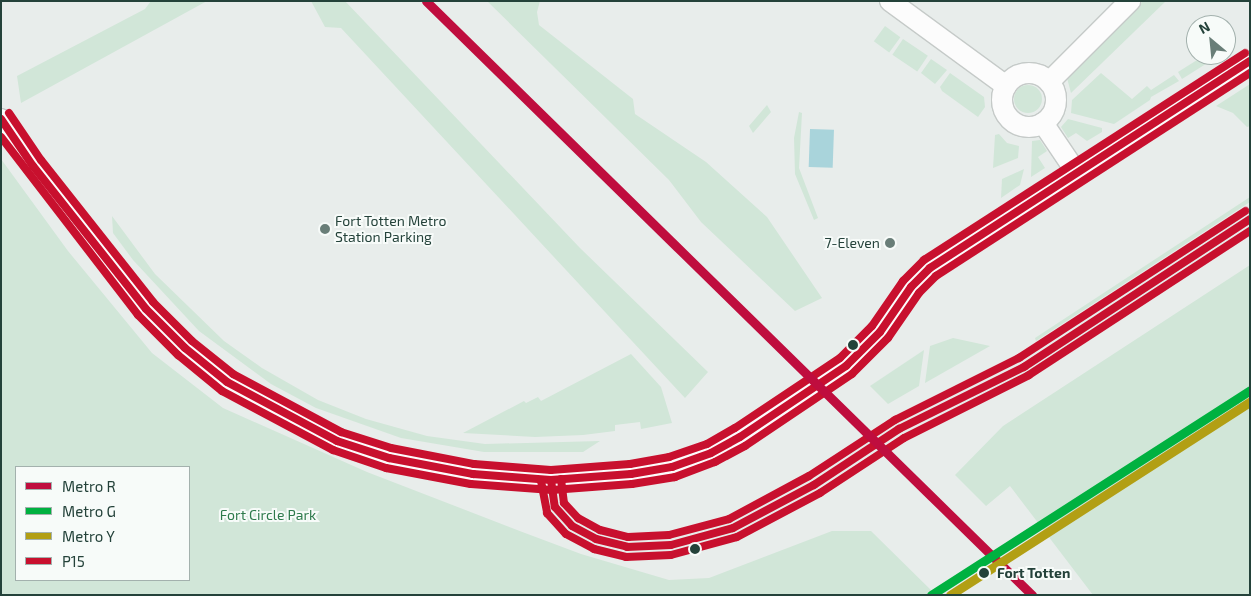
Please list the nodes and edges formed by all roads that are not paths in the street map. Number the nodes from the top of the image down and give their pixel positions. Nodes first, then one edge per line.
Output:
1 (890, 1) edge
2 (1130, 1) edge
3 (1250, 61) edge
4 (1049, 82) junction
5 (1006, 86) junction
6 (1, 119) edge
7 (1043, 123) junction
8 (1076, 172) junction

1 - 5 street
2 - 4 street
3 - 8 street
4 - 5 street
4 - 7 street
5 - 7 street
6 - 8 street
7 - 8 street

